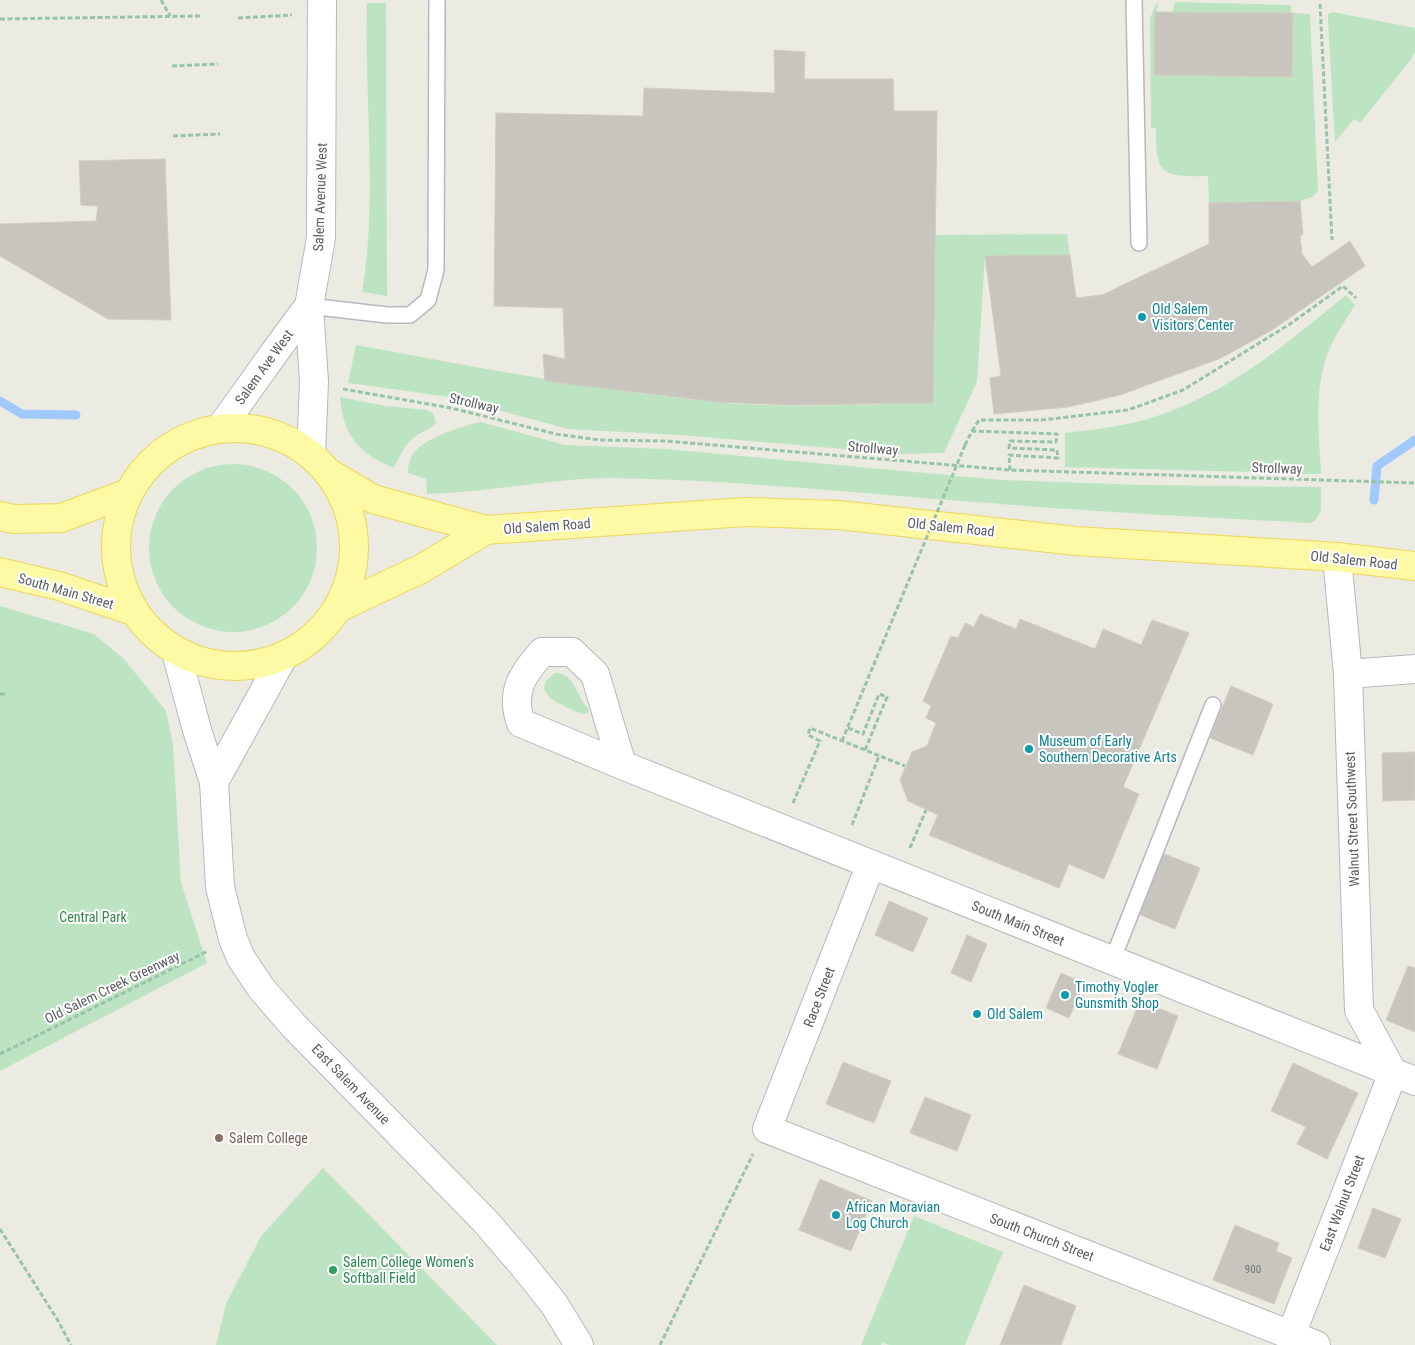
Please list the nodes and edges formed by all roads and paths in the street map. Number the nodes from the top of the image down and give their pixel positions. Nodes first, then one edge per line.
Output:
1 (161, 0) edge
2 (322, 0) edge
3 (438, 0) edge
4 (1134, 0) edge
5 (1320, 4) dead end
6 (294, 9) dead end
7 (170, 16) junction
8 (200, 16) dead end
9 (238, 18) dead end
10 (0, 20) edge
11 (218, 64) dead end
12 (172, 66) dead end
13 (220, 134) dead end
14 (173, 136) dead end
15 (1332, 240) dead end
16 (1139, 243) dead end
17 (1356, 298) dead end
18 (309, 306) junction
19 (335, 387) dead end
20 (220, 428) junction
21 (972, 431) junction
22 (320, 463) junction
23 (1010, 470) junction
24 (1415, 483) edge
25 (128, 493) junction
26 (0, 516) edge
27 (486, 530) junction
28 (1336, 557) junction
29 (1415, 566) edge
30 (0, 572) edge
31 (338, 608) junction
32 (133, 610) junction
33 (176, 652) junction
34 (283, 657) junction
35 (1415, 669) edge
36 (1348, 674) junction
37 (0, 694) edge
38 (6, 694) dead end
39 (1213, 705) dead end
40 (848, 728) junction
41 (842, 741) junction
42 (865, 750) junction
43 (879, 756) junction
44 (622, 764) junction
45 (905, 766) dead end
46 (214, 782) junction
47 (926, 810) dead end
48 (919, 824) dead end
49 (782, 829) junction
50 (842, 853) junction
51 (871, 864) junction
52 (233, 939) junction
53 (1112, 961) junction
54 (0, 1054) edge
55 (1404, 1077) edge
56 (767, 1129) junction
57 (0, 1229) edge
58 (1291, 1334) junction
59 (71, 1345) edge
60 (579, 1345) edge
61 (660, 1345) edge
62 (1316, 1345) edge

1 - 7 path
2 - 18 street, Salem Avenue West
3 - 18 lane
4 - 16 lane
5 - 15 path
6 - 9 path
7 - 8 path
7 - 10 path
11 - 12 path
13 - 14 path
17 - 21 path
18 - 20 street, Salem Ave West
18 - 22 street, Salem Avenue West
19 - 23 path, Strollway
20 - 22 main road, Old Salem Road
20 - 25 main road, Old Salem Road
21 - 23 path
21 - 40 path, bridge
22 - 27 main road, Old Salem Road
22 - 31 main road
23 - 24 path, Strollway
25 - 26 main road
25 - 32 main road, Old Salem Road
27 - 28 main road, Old Salem Road
27 - 31 main road, Old Salem Road
28 - 29 main road, Old Salem Road
28 - 36 street, Walnut Street Southwest
30 - 32 main road, South Main Street
31 - 34 main road, Old Salem Road
32 - 33 main road, Old Salem Road
33 - 34 main road, Old Salem Road
33 - 46 street, East Salem Avenue
34 - 46 street
35 - 36 street
36 - 55 street, Walnut Street Southwest
37 - 38 path
39 - 53 lane
40 - 41 path
40 - 42 path
41 - 42 path
41 - 49 path
42 - 43 path
43 - 45 path
43 - 50 path
44 - 44 street, South Main Street
44 - 49 street, South Main Street
46 - 52 street, East Salem Avenue
47 - 48 path
49 - 50 street, South Main Street
50 - 51 street, South Main Street
51 - 53 street, South Main Street
51 - 56 street, Race Street
52 - 54 path, Old Salem Creek Greenway
52 - 60 street, East Salem Avenue
53 - 55 street, South Main Street
55 - 58 street, East Walnut Street
56 - 58 street, South Church Street
56 - 61 path
57 - 59 path
58 - 62 street, South Church Street

